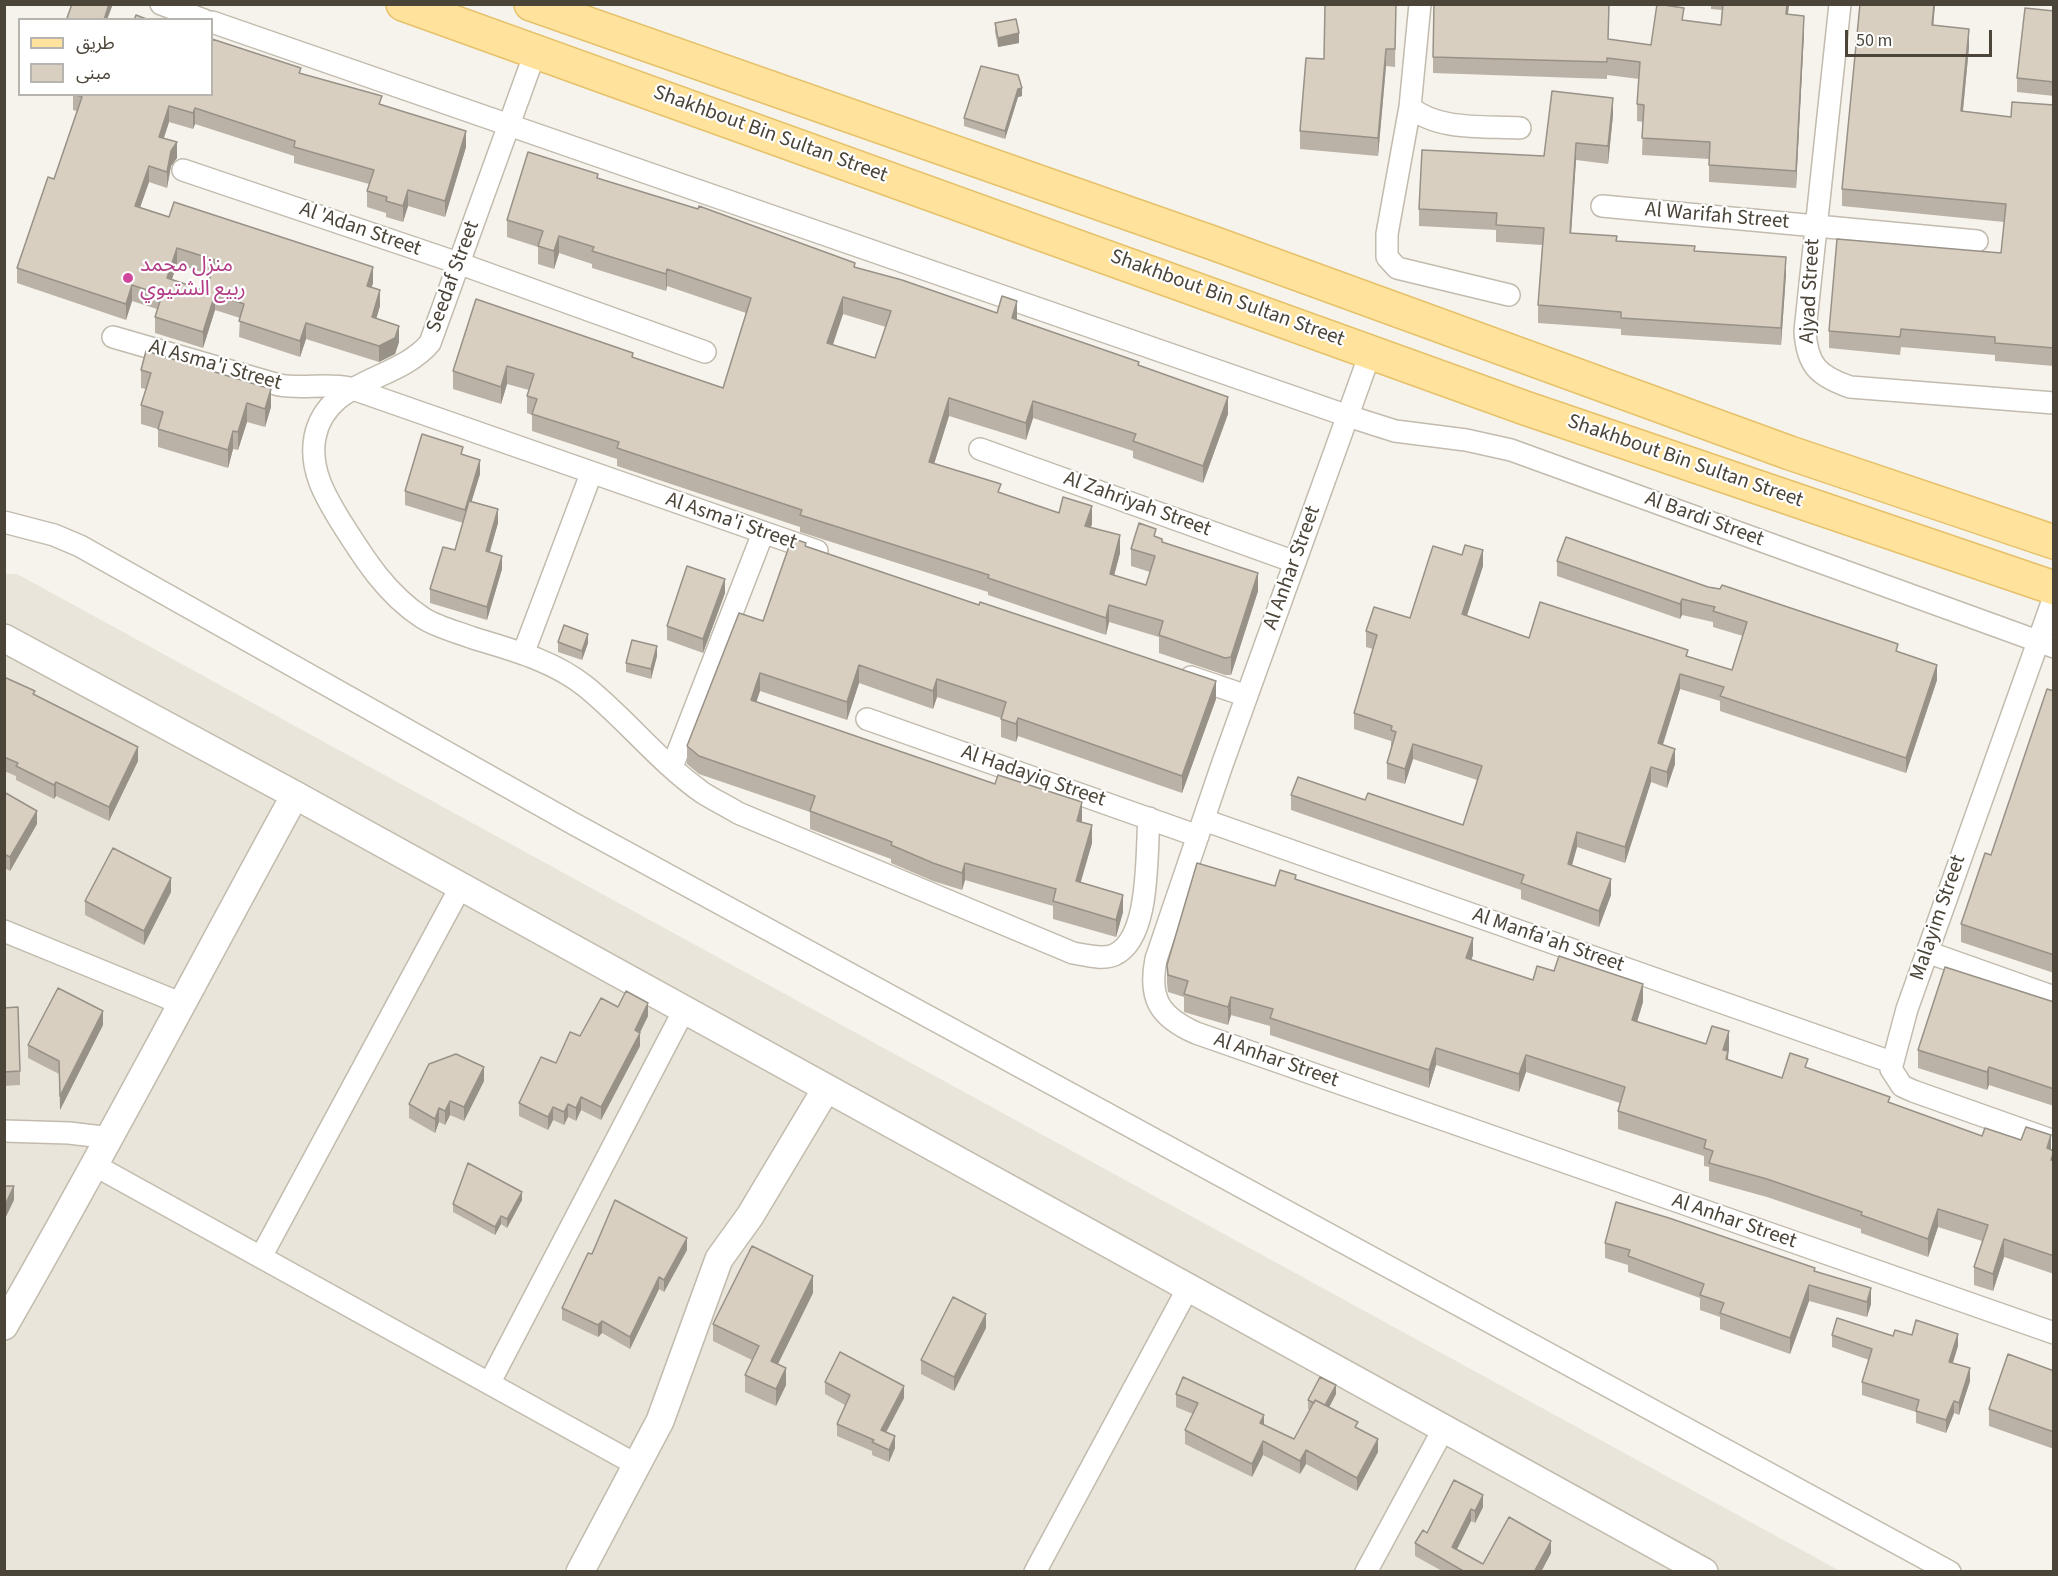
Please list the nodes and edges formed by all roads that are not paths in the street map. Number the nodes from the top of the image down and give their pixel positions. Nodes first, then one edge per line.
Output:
1 (161, 4) edge
2 (403, 4) edge
3 (531, 4) edge
4 (1420, 4) edge
5 (1840, 4) edge
6 (199, 18) edge
7 (213, 22) edge
8 (536, 50) junction
9 (1410, 107) junction
10 (509, 126) junction
11 (1520, 128) dead end
12 (183, 170) dead end
13 (1602, 206) dead end
14 (1815, 226) junction
15 (1977, 241) dead end
16 (458, 263) junction
17 (1509, 295) dead end
18 (113, 337) dead end
19 (1371, 351) junction
20 (705, 352) dead end
21 (350, 388) junction
22 (2054, 404) edge
23 (1348, 416) junction
24 (980, 449) dead end
25 (591, 474) junction
26 (4, 522) edge
27 (763, 533) junction
28 (2047, 534) edge
29 (842, 559) edge
30 (1295, 561) junction
31 (2054, 588) edge
32 (2054, 597) edge
33 (4, 638) edge
34 (2045, 644) edge
35 (523, 654) junction
36 (1168, 670) edge
37 (1247, 696) junction
38 (867, 718) dead end
39 (672, 767) junction
40 (295, 795) junction
41 (1149, 818) junction
42 (1201, 828) junction
43 (460, 888) junction
44 (4, 931) edge
45 (1927, 952) junction
46 (2054, 997) edge
47 (180, 1004) junction
48 (684, 1010) junction
49 (1892, 1062) junction
50 (825, 1089) junction
51 (4, 1131) edge
52 (111, 1138) junction
53 (2054, 1141) edge
54 (96, 1166) junction
55 (262, 1255) junction
56 (1188, 1288) junction
57 (4, 1326) edge
58 (2054, 1333) edge
59 (490, 1382) junction
60 (1444, 1428) junction
61 (635, 1464) junction
62 (580, 1572) edge
63 (1035, 1572) edge
64 (1366, 1572) edge
65 (1704, 1572) edge
66 (1950, 1572) edge

1 - 6 street
2 - 8 main road, Shakhbout Bin Sultan Street
3 - 28 main road, Shakhbout Bin Sultan Street
4 - 9 street
5 - 14 street, Ajyad Street
7 - 10 street, Al Bardi Street
8 - 10 street, Seedaf Street
8 - 19 main road, Shakhbout Bin Sultan Street
9 - 11 street
9 - 17 street
10 - 16 street, Seedaf Street
10 - 23 street, Al Bardi Street
12 - 16 street, Al 'Adan Street
13 - 14 street, Al Warifah Street
14 - 15 street, Al Warifah Street
14 - 22 street, Ajyad Street
16 - 20 street, Al 'Adan Street
16 - 21 street, Seedaf Street
18 - 21 street, Al Asma'i Street
19 - 23 street, Al Anhar Street
19 - 31 main road, Shakhbout Bin Sultan Street
21 - 25 street, Al Asma'i Street
21 - 35 street, Seedaf Street
23 - 30 street, Al Anhar Street
23 - 34 street, Al Bardi Street
24 - 30 street, Al Zahriyah Street
25 - 27 street, Al Asma'i Street
25 - 35 street
26 - 66 street
27 - 29 street, Al Asma'i Street
27 - 39 street
30 - 37 street, Al Anhar Street
32 - 34 street, Malayim Street
33 - 40 street
34 - 45 street, Malayim Street
35 - 39 street, Seedaf Street
36 - 37 street
37 - 42 street, Al Anhar Street
38 - 41 street, Al Hadayiq Street
39 - 41 street, Seedaf Street
40 - 43 street
40 - 47 street
41 - 42 street, Al Hadayiq Street
42 - 49 street, Al Manfa'ah Street
42 - 58 street, Al Anhar Street
43 - 48 street
43 - 55 street
44 - 47 street
45 - 46 street
45 - 49 street, Malayim Street
47 - 52 street
48 - 50 street
48 - 59 street
49 - 53 street
50 - 56 street
50 - 61 street
51 - 52 street
52 - 54 street
54 - 55 street
54 - 57 street
55 - 59 street
56 - 60 street
56 - 63 street
59 - 61 street
60 - 64 street
60 - 65 street
61 - 62 street

